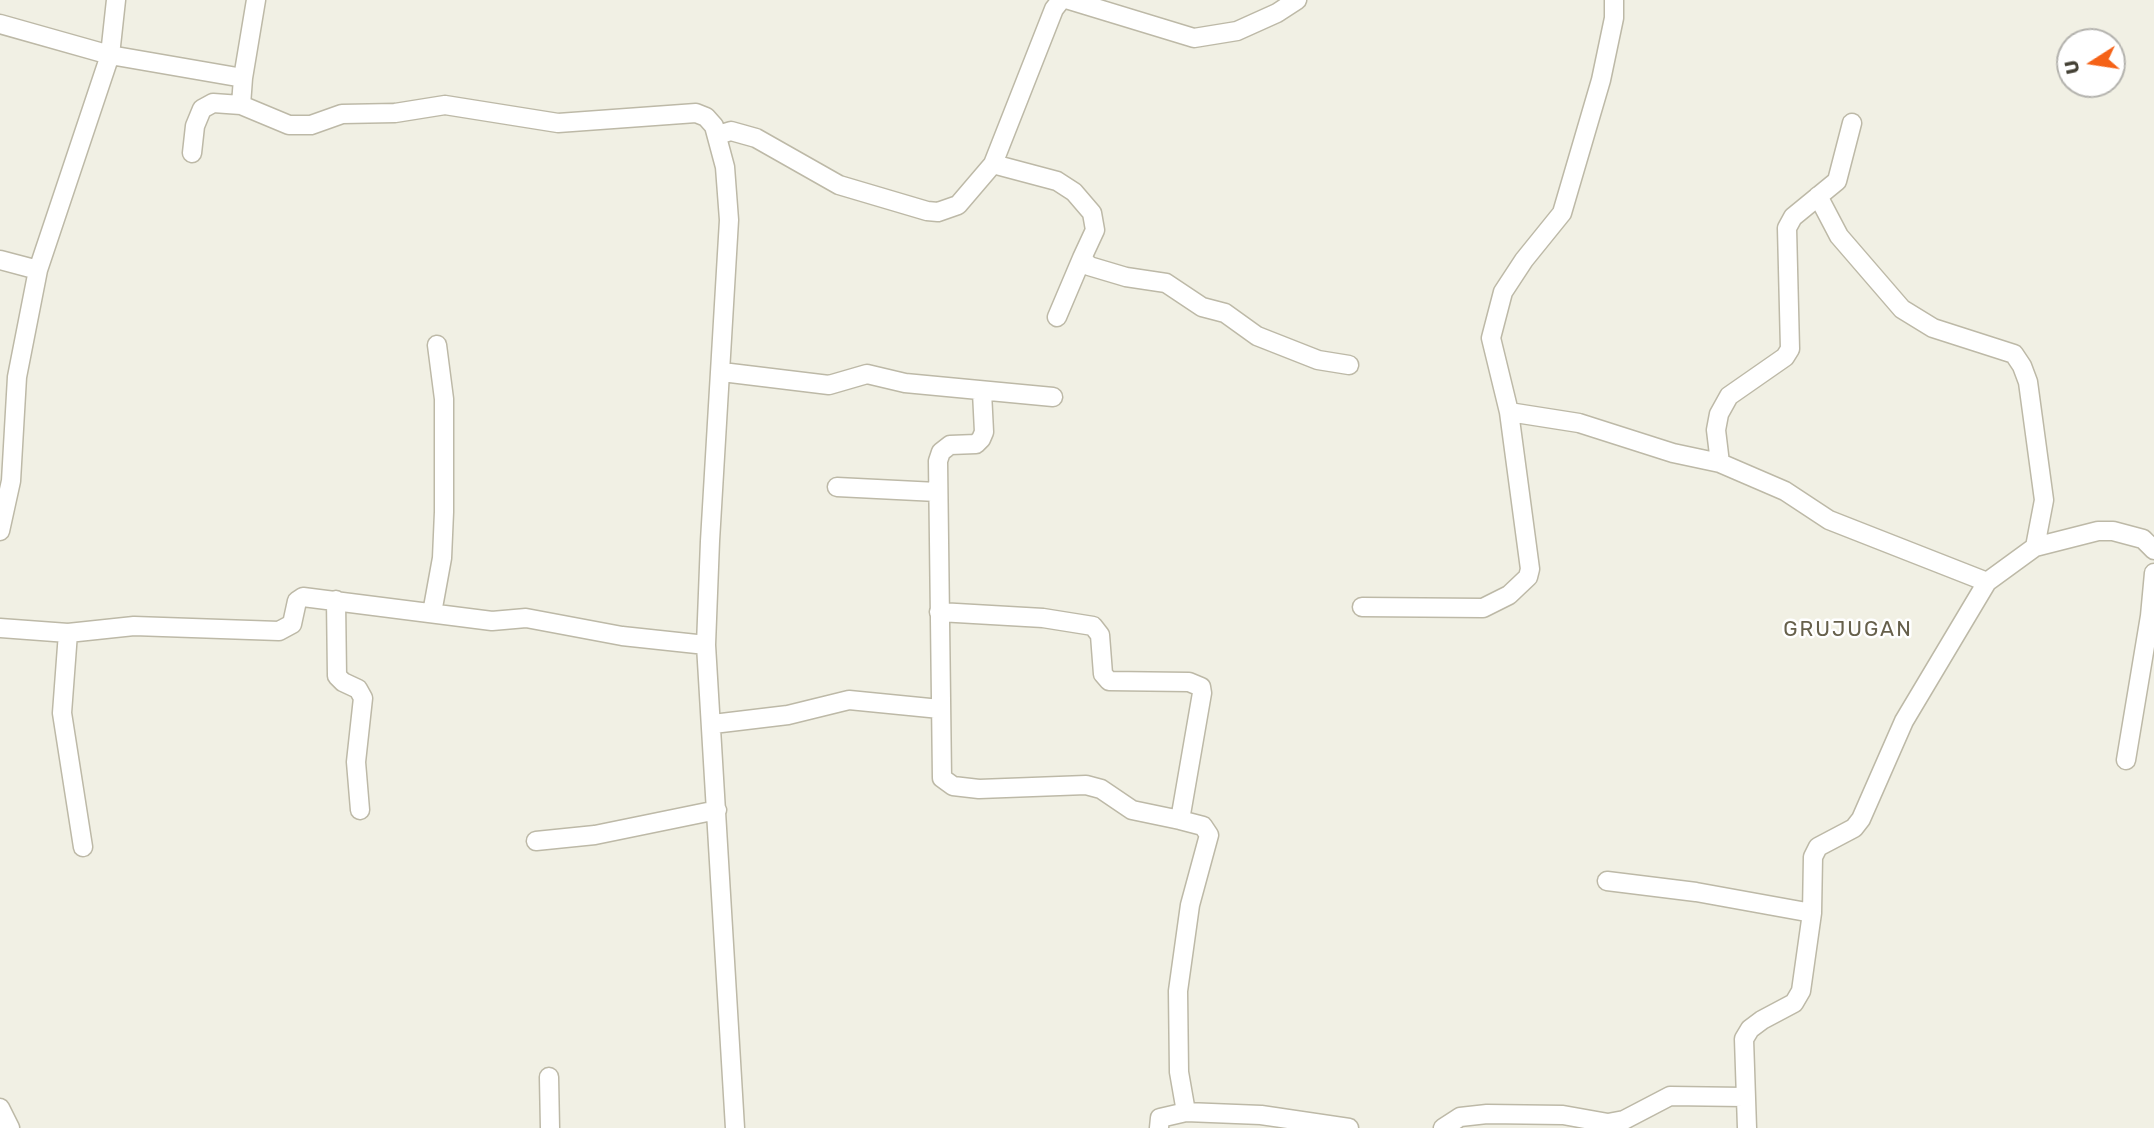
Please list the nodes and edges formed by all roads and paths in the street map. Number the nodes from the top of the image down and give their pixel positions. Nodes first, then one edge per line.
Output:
1 (116, 0) edge
2 (256, 0) edge
3 (1297, 0) edge
4 (1614, 0) edge
5 (1062, 3) edge
6 (0, 24) edge
7 (110, 55) junction
8 (243, 79) junction
9 (241, 105) junction
10 (1852, 123) dead end
11 (718, 135) junction
12 (192, 153) dead end
13 (993, 164) junction
14 (1818, 196) junction
15 (1082, 258) junction
16 (0, 260) edge
17 (38, 270) junction
18 (1057, 317) dead end
19 (437, 345) dead end
20 (1349, 365) dead end
21 (722, 372) junction
22 (982, 392) junction
23 (1053, 397) dead end
24 (1509, 412) junction
25 (1720, 463) junction
26 (837, 487) dead end
27 (937, 492) junction
28 (0, 531) edge
29 (2035, 547) junction
30 (2154, 550) edge
31 (2154, 573) edge
32 (1987, 582) junction
33 (336, 600) junction
34 (1362, 607) dead end
35 (939, 612) junction
36 (432, 613) junction
37 (0, 628) edge
38 (68, 633) junction
39 (706, 645) junction
40 (940, 709) junction
41 (713, 724) junction
42 (2126, 760) dead end
43 (360, 810) dead end
44 (717, 810) junction
45 (1181, 820) junction
46 (536, 841) dead end
47 (83, 847) dead end
48 (1607, 881) dead end
49 (1812, 913) junction
50 (549, 1077) dead end
51 (1744, 1097) junction
52 (0, 1108) edge
53 (1186, 1112) junction
54 (1576, 1123) edge
55 (1619, 1125) edge
56 (10, 1128) edge
57 (550, 1128) edge
58 (735, 1128) edge
59 (1159, 1128) edge
60 (1349, 1128) edge
61 (1443, 1128) edge
62 (1747, 1128) edge

1 - 7 street
2 - 8 street
3 - 5 street
4 - 24 street
5 - 13 street
6 - 7 street
7 - 8 street
7 - 17 street
8 - 9 street
9 - 11 street
9 - 12 street
10 - 14 street
11 - 13 street
11 - 21 street
13 - 15 street
14 - 25 street
14 - 29 street
15 - 18 street
15 - 20 street
16 - 17 street
17 - 28 street
19 - 36 street
21 - 22 street
21 - 39 street
22 - 23 street
22 - 27 street
24 - 25 street
24 - 34 street
25 - 32 street
26 - 27 street
27 - 35 street
29 - 30 street
29 - 32 street
31 - 42 street
32 - 49 street
33 - 36 street
33 - 38 street
33 - 43 street
35 - 40 street
35 - 45 street
36 - 39 street
37 - 38 street
38 - 47 street
39 - 41 street
40 - 41 street
40 - 45 street
41 - 44 street
44 - 46 street
44 - 58 street
45 - 53 street
48 - 49 street
49 - 51 street
50 - 57 street
51 - 55 street
51 - 62 street
52 - 56 street
53 - 59 street
53 - 60 street
54 - 55 street
54 - 61 street

